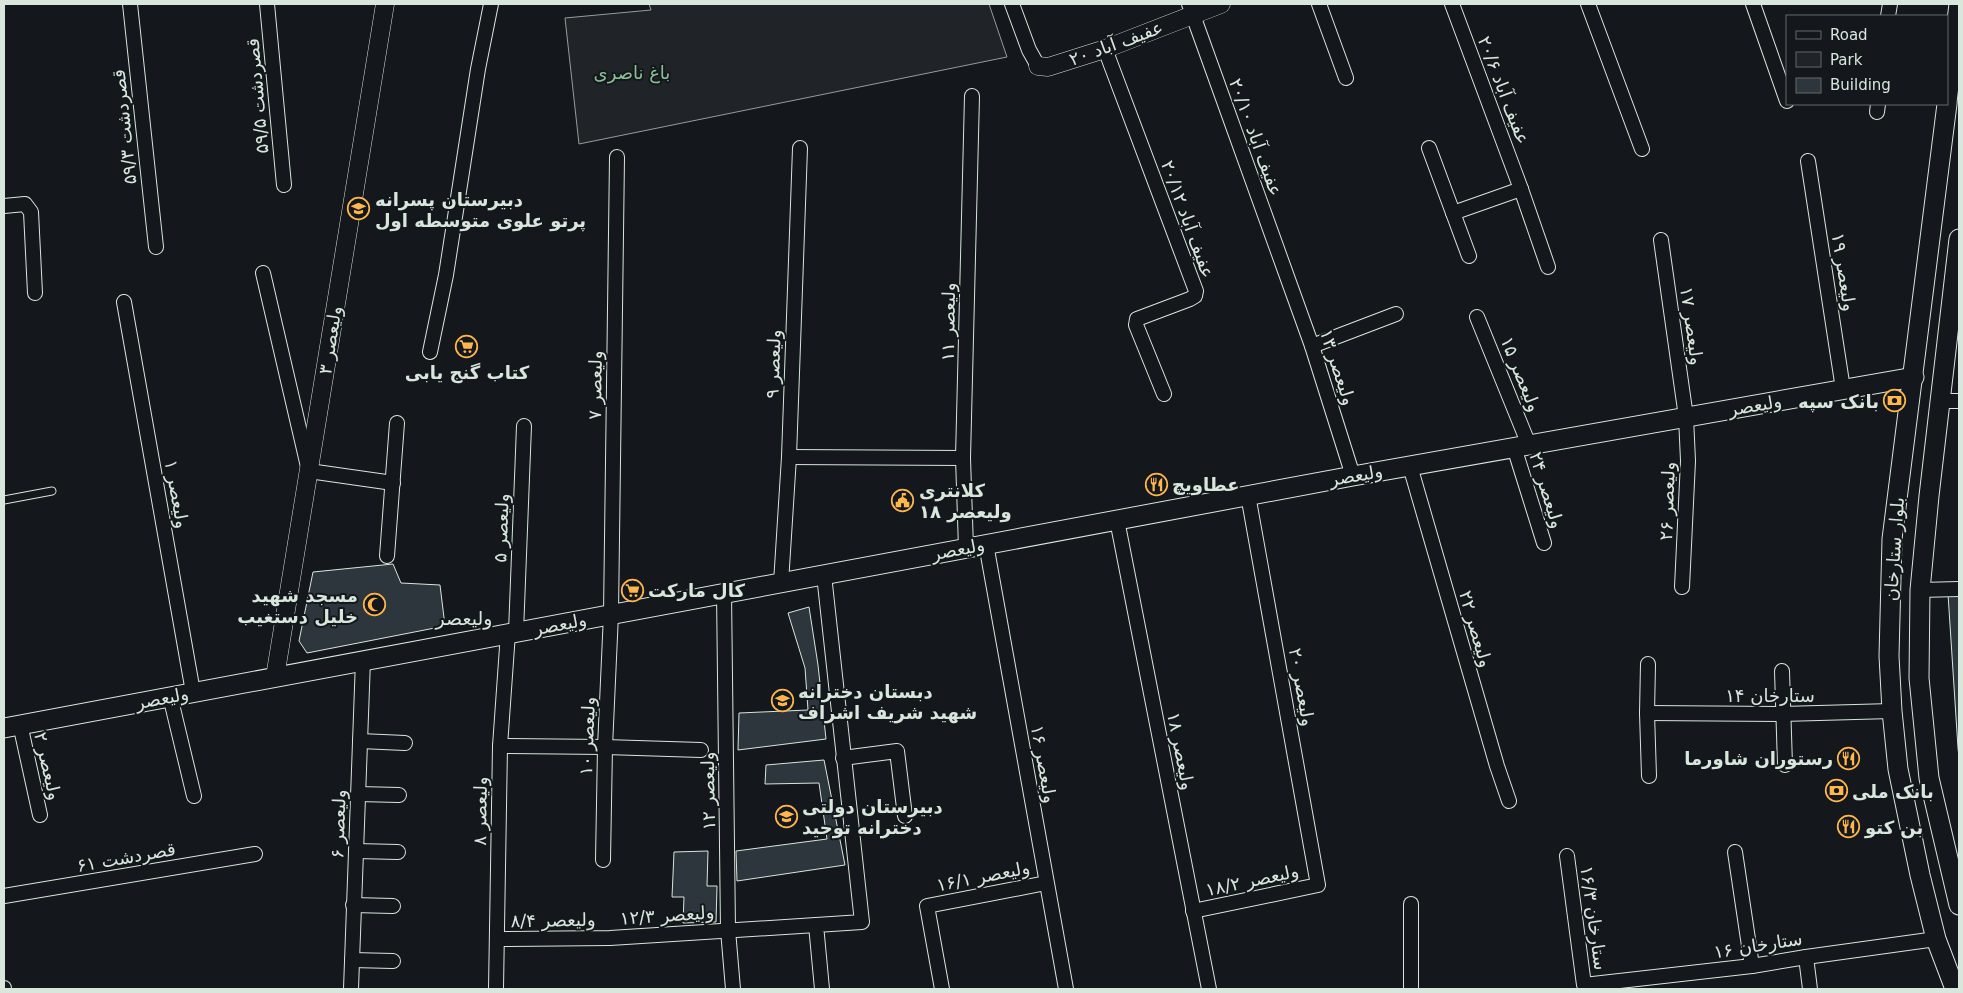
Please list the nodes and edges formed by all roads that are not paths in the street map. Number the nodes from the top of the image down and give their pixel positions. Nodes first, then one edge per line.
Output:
1 (130, 4) edge
2 (267, 4) edge
3 (385, 4) edge
4 (491, 4) edge
5 (1012, 4) edge
6 (1221, 4) edge
7 (1319, 4) edge
8 (1452, 4) edge
9 (1588, 4) edge
10 (1753, 4) edge
11 (1958, 4) edge
12 (1191, 9) edge
13 (1105, 49) junction
14 (1038, 66) joint
15 (1346, 78) dead end
16 (1948, 94) edge
17 (972, 96) dead end
18 (1786, 98) edge
19 (1947, 105) edge
20 (800, 148) dead end
21 (1429, 148) dead end
22 (1642, 149) dead end
23 (617, 157) dead end
24 (1808, 160) dead end
25 (284, 185) dead end
26 (1522, 189) junction
27 (4, 206) edge
28 (1453, 214) junction
29 (1959, 239) edge
30 (1661, 240) dead end
31 (156, 247) dead end
32 (1469, 256) dead end
33 (1548, 267) dead end
34 (1284, 271) joint
35 (263, 273) dead end
36 (35, 293) dead end
37 (124, 302) dead end
38 (1396, 314) dead end
39 (1478, 317) dead end
40 (1312, 346) junction
41 (430, 352) dead end
42 (1914, 377) junction
43 (1843, 389) junction
44 (1164, 394) dead end
45 (1940, 401) junction
46 (1959, 401) edge
47 (1686, 417) junction
48 (397, 424) dead end
49 (524, 426) dead end
50 (1521, 446) junction
51 (788, 457) junction
52 (963, 458) junction
53 (1410, 466) junction
54 (309, 471) junction
55 (1353, 476) junction
56 (393, 483) junction
57 (52, 491) dead end
58 (1248, 496) junction
59 (4, 500) edge
60 (1117, 520) junction
61 (1544, 543) dead end
62 (986, 544) junction
63 (966, 548) junction
64 (387, 556) dead end
65 (824, 574) junction
66 (781, 582) junction
67 (1682, 587) dead end
68 (1959, 589) edge
69 (1920, 590) junction
70 (724, 592) junction
71 (611, 614) junction
72 (512, 632) junction
73 (363, 660) junction
74 (1648, 664) dead end
75 (1782, 672) dead end
76 (275, 677) junction
77 (193, 692) junction
78 (170, 696) junction
79 (1892, 711) junction
80 (1647, 713) junction
81 (1782, 714) junction
82 (12, 726) edge
83 (360, 742) junction
84 (405, 743) dead end
85 (500, 746) junction
86 (605, 747) junction
87 (701, 750) dead end
88 (843, 758) junction
89 (1785, 765) dead end
90 (1649, 776) dead end
91 (358, 794) junction
92 (400, 795) dead end
93 (194, 796) dead end
94 (1509, 801) dead end
95 (40, 815) dead end
96 (905, 816) dead end
97 (356, 851) junction
98 (398, 852) dead end
99 (1735, 852) dead end
100 (255, 854) dead end
101 (1567, 856) dead end
102 (603, 860) dead end
103 (1046, 883) junction
104 (1318, 885) joint
105 (1956, 886) edge
106 (4, 896) edge
107 (1411, 904) dead end
108 (353, 905) junction
109 (1959, 905) edge
110 (393, 906) dead end
111 (1193, 911) junction
112 (816, 925) junction
113 (728, 930) junction
114 (610, 938) joint
115 (1936, 939) junction
116 (497, 940) junction
117 (1806, 957) junction
118 (352, 960) junction
119 (393, 961) dead end
120 (1752, 966) junction
121 (1677, 982) edge
122 (1584, 986) joint
123 (351, 989) edge
124 (496, 989) edge
125 (733, 989) edge
126 (822, 989) edge
127 (942, 989) edge
128 (1066, 989) edge
129 (1209, 989) edge
130 (1411, 989) edge
131 (1810, 989) edge
132 (1955, 989) edge

1 - 31 street, ۵۹/۳ قصردشت
2 - 25 street, ۵۹/۵ قصردشت
3 - 54 street, ۳ ولیعصر
4 - 41 street
5 - 14 street
6 - 12 street, عفیف آباد ۲۰
7 - 15 street
8 - 26 street, عفیف آباد ۲۰/۶
9 - 22 street
10 - 18 street
11 - 16 main road, بلوار ستارخان
12 - 13 street, عفیف آباد ۲۰
12 - 34 street, عفیف آباد ۲۰/۱۰
13 - 14 street, عفیف آباد ۲۰
13 - 44 street, عفیف آباد ۲۰/۱۲
17 - 52 street, ۱۱ ولیعصر
19 - 42 main road, بلوار ستارخان
20 - 51 street, ۹ ولیعصر
21 - 28 street
23 - 71 street, ۷ ولیعصر
24 - 43 street, ۱۹ ولیعصر
26 - 28 street
26 - 33 street, عفیف آباد ۲۰/۶
27 - 36 street
28 - 32 street
29 - 45 main road, بلوار ستارخان
30 - 47 street, ۱۷ ولیعصر
34 - 40 street, ۱۳ ولیعصر
35 - 54 street
37 - 77 street, ۱ ولیعصر
38 - 40 street
39 - 50 street, ۱۵ ولیعصر
40 - 55 street, ۱۳ ولیعصر
42 - 43 main road, ولیعصر
42 - 79 main road, بلوار ستارخان
43 - 47 main road, ولیعصر
45 - 46 street
45 - 69 main road, بلوار ستارخان
47 - 50 main road, ولیعصر
47 - 67 street, ۲۶ ولیعصر
48 - 56 street
49 - 72 street, ۵ ولیعصر
50 - 53 main road, ولیعصر
50 - 61 street, ۲۴ ولیعصر
51 - 52 street
51 - 66 street, ۹ ولیعصر
52 - 63 street, ۱۱ ولیعصر
53 - 55 main road, ولیعصر
53 - 94 street, ۲۲ ولیعصر
54 - 56 street
54 - 76 street, ۳ ولیعصر
55 - 58 main road, ولیعصر
56 - 64 street
57 - 59 lane
58 - 60 main road, ولیعصر
58 - 104 street, ۲۰ ولیعصر
60 - 62 main road, ولیعصر
60 - 111 street, ۱۸ ولیعصر
62 - 63 main road, ولیعصر
62 - 103 street, ۱۶ ولیعصر
63 - 65 main road, ولیعصر
65 - 66 main road, ولیعصر
65 - 88 street
66 - 70 main road, ولیعصر
68 - 69 street
69 - 105 main road, بلوار ستارخان
70 - 71 main road, ولیعصر
70 - 113 street, ۱۲ ولیعصر
71 - 72 main road, ولیعصر
71 - 86 street, ۱۰ ولیعصر
72 - 73 main road, ولیعصر
72 - 85 street, ۸ ولیعصر
73 - 76 main road, ولیعصر
73 - 83 street, ۶ ولیعصر
74 - 80 street
75 - 81 street
76 - 77 main road, ولیعصر
77 - 78 main road, ولیعصر
78 - 82 main road, ولیعصر
78 - 93 street
79 - 81 street, ۱۴ ستارخان
79 - 115 main road, بلوار ستارخان
80 - 81 street, ۱۴ ستارخان
80 - 90 street
81 - 89 street
82 - 95 street, ۲ ولیعصر
83 - 84 street
83 - 91 street, ۶ ولیعصر
85 - 86 street
85 - 116 street, ۸ ولیعصر
86 - 87 street
86 - 102 street, ۱۰ ولیعصر
88 - 96 street
88 - 112 street, ۱۲/۳ ولیعصر
91 - 92 street
91 - 97 street, ۶ ولیعصر
97 - 98 street
97 - 108 street, ۶ ولیعصر
99 - 120 street
100 - 106 street, ۶۱ قصردشت
101 - 122 street, ۱۶/۳ ستارخان
103 - 127 street, ۱۶/۱ ولیعصر
103 - 128 street, ۱۶ ولیعصر
104 - 111 street, ۱۸/۲ ولیعصر
105 - 109 main road, بلوار ستارخان
107 - 130 street
108 - 110 street
108 - 118 street, ۶ ولیعصر
111 - 129 street, ۱۸ ولیعصر
112 - 113 street, ۱۲/۳ ولیعصر
112 - 126 street
113 - 114 street, ۱۲/۳ ولیعصر
113 - 125 street, ۱۲ ولیعصر
114 - 116 street, ۸/۴ ولیعصر
115 - 117 street, ۱۶ ستارخان
115 - 132 main road, بلوار ستارخان
116 - 124 street, ۸ ولیعصر
117 - 120 street, ۱۶ ستارخان
117 - 131 street
118 - 119 street
118 - 123 street, ۶ ولیعصر
120 - 121 street, ۱۶ ستارخان
121 - 122 street, ۱۶ ستارخان

